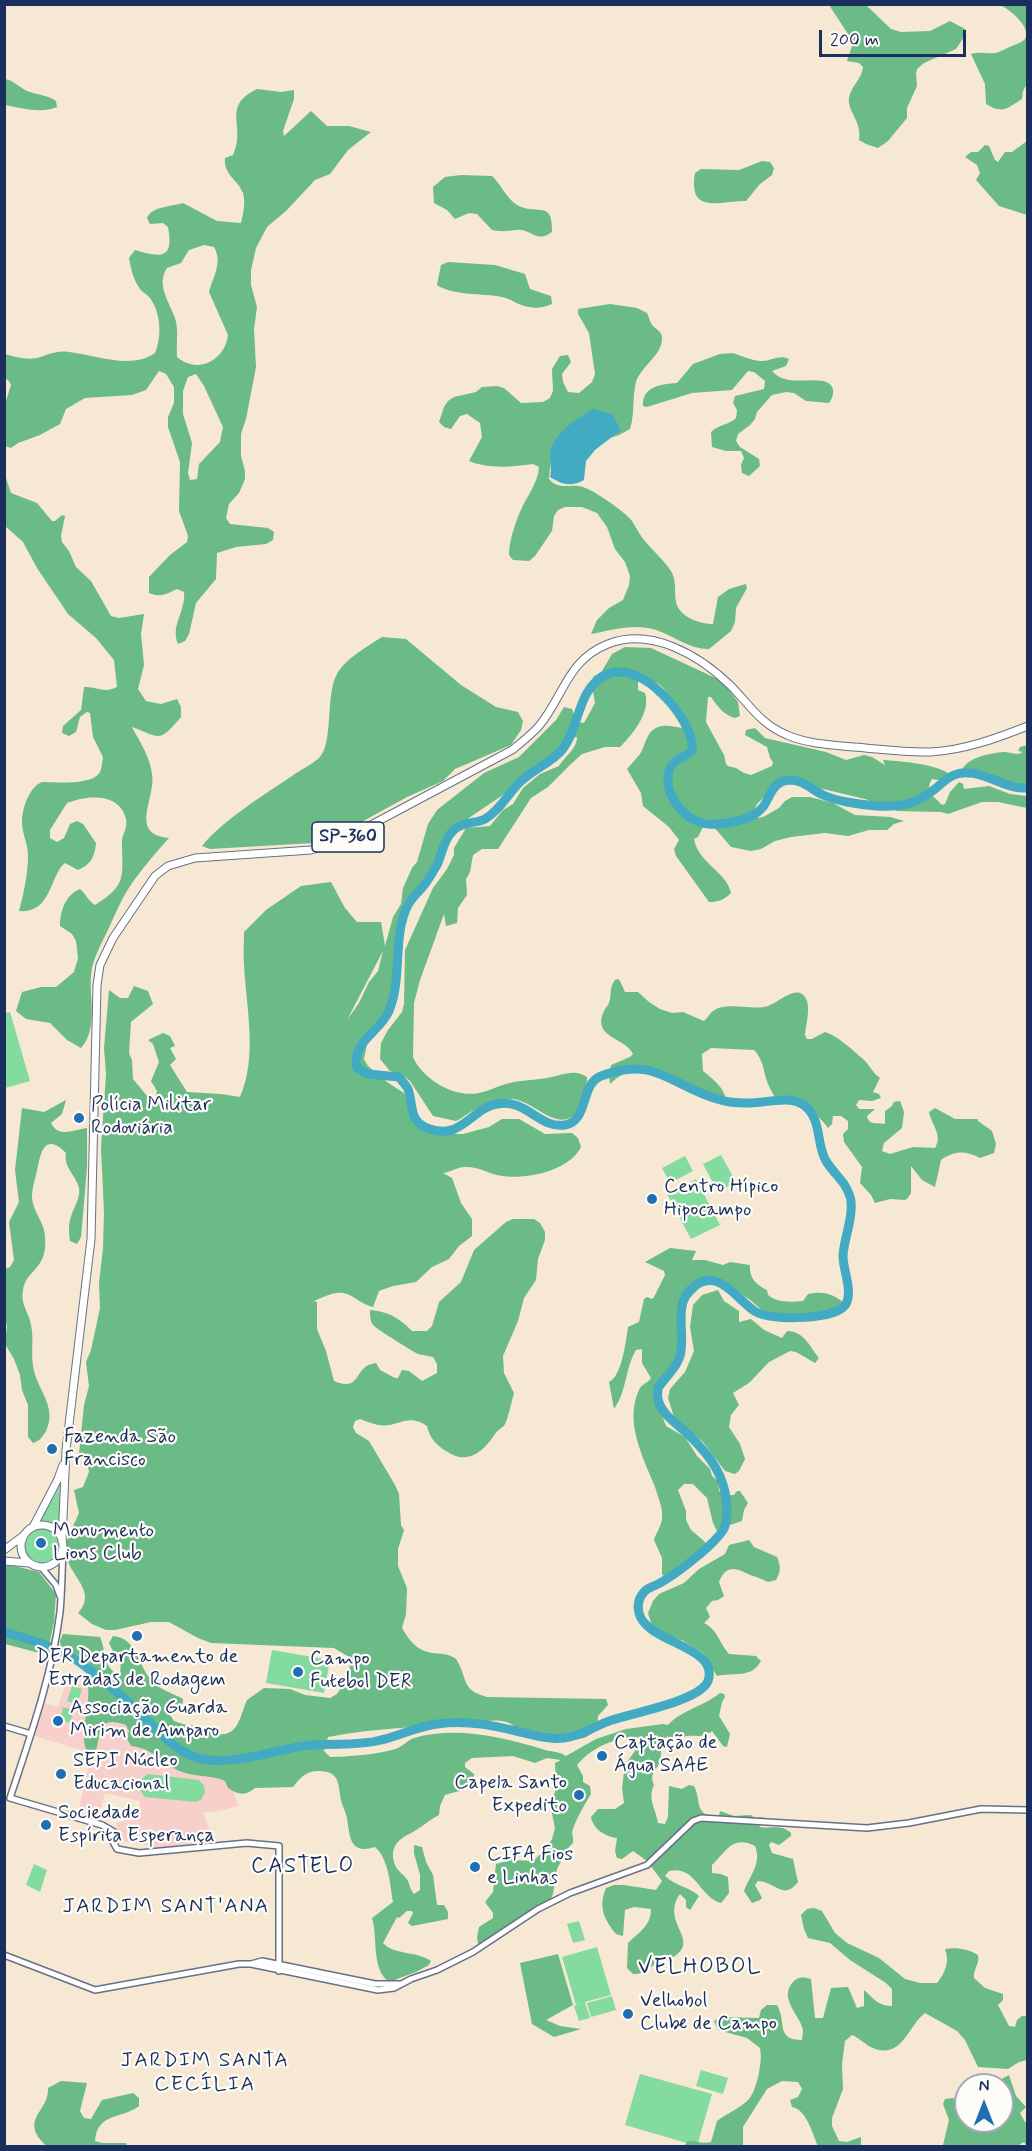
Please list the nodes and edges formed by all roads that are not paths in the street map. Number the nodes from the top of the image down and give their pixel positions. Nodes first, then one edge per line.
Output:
1 (1028, 726) edge
2 (66, 1457) junction
3 (33, 1527) junction
4 (23, 1536) junction
5 (63, 1544) junction
6 (4, 1550) edge
7 (4, 1561) edge
8 (29, 1563) junction
9 (41, 1567) junction
10 (61, 1598) junction
11 (4, 1726) edge
12 (31, 1734) junction
13 (1028, 1810) edge
14 (4, 1954) edge
15 (280, 1967) junction

1 - 2 main road, SP-360
2 - 3 main road, SP-360
2 - 5 main road, SP-360
3 - 4 main road, SP-360
3 - 5 main road
4 - 6 main road, SP-360
4 - 8 main road
5 - 9 main road
5 - 10 street
7 - 8 main road
8 - 9 main road
9 - 10 street
10 - 12 street
11 - 12 street
12 - 15 street
13 - 15 street
14 - 15 street

